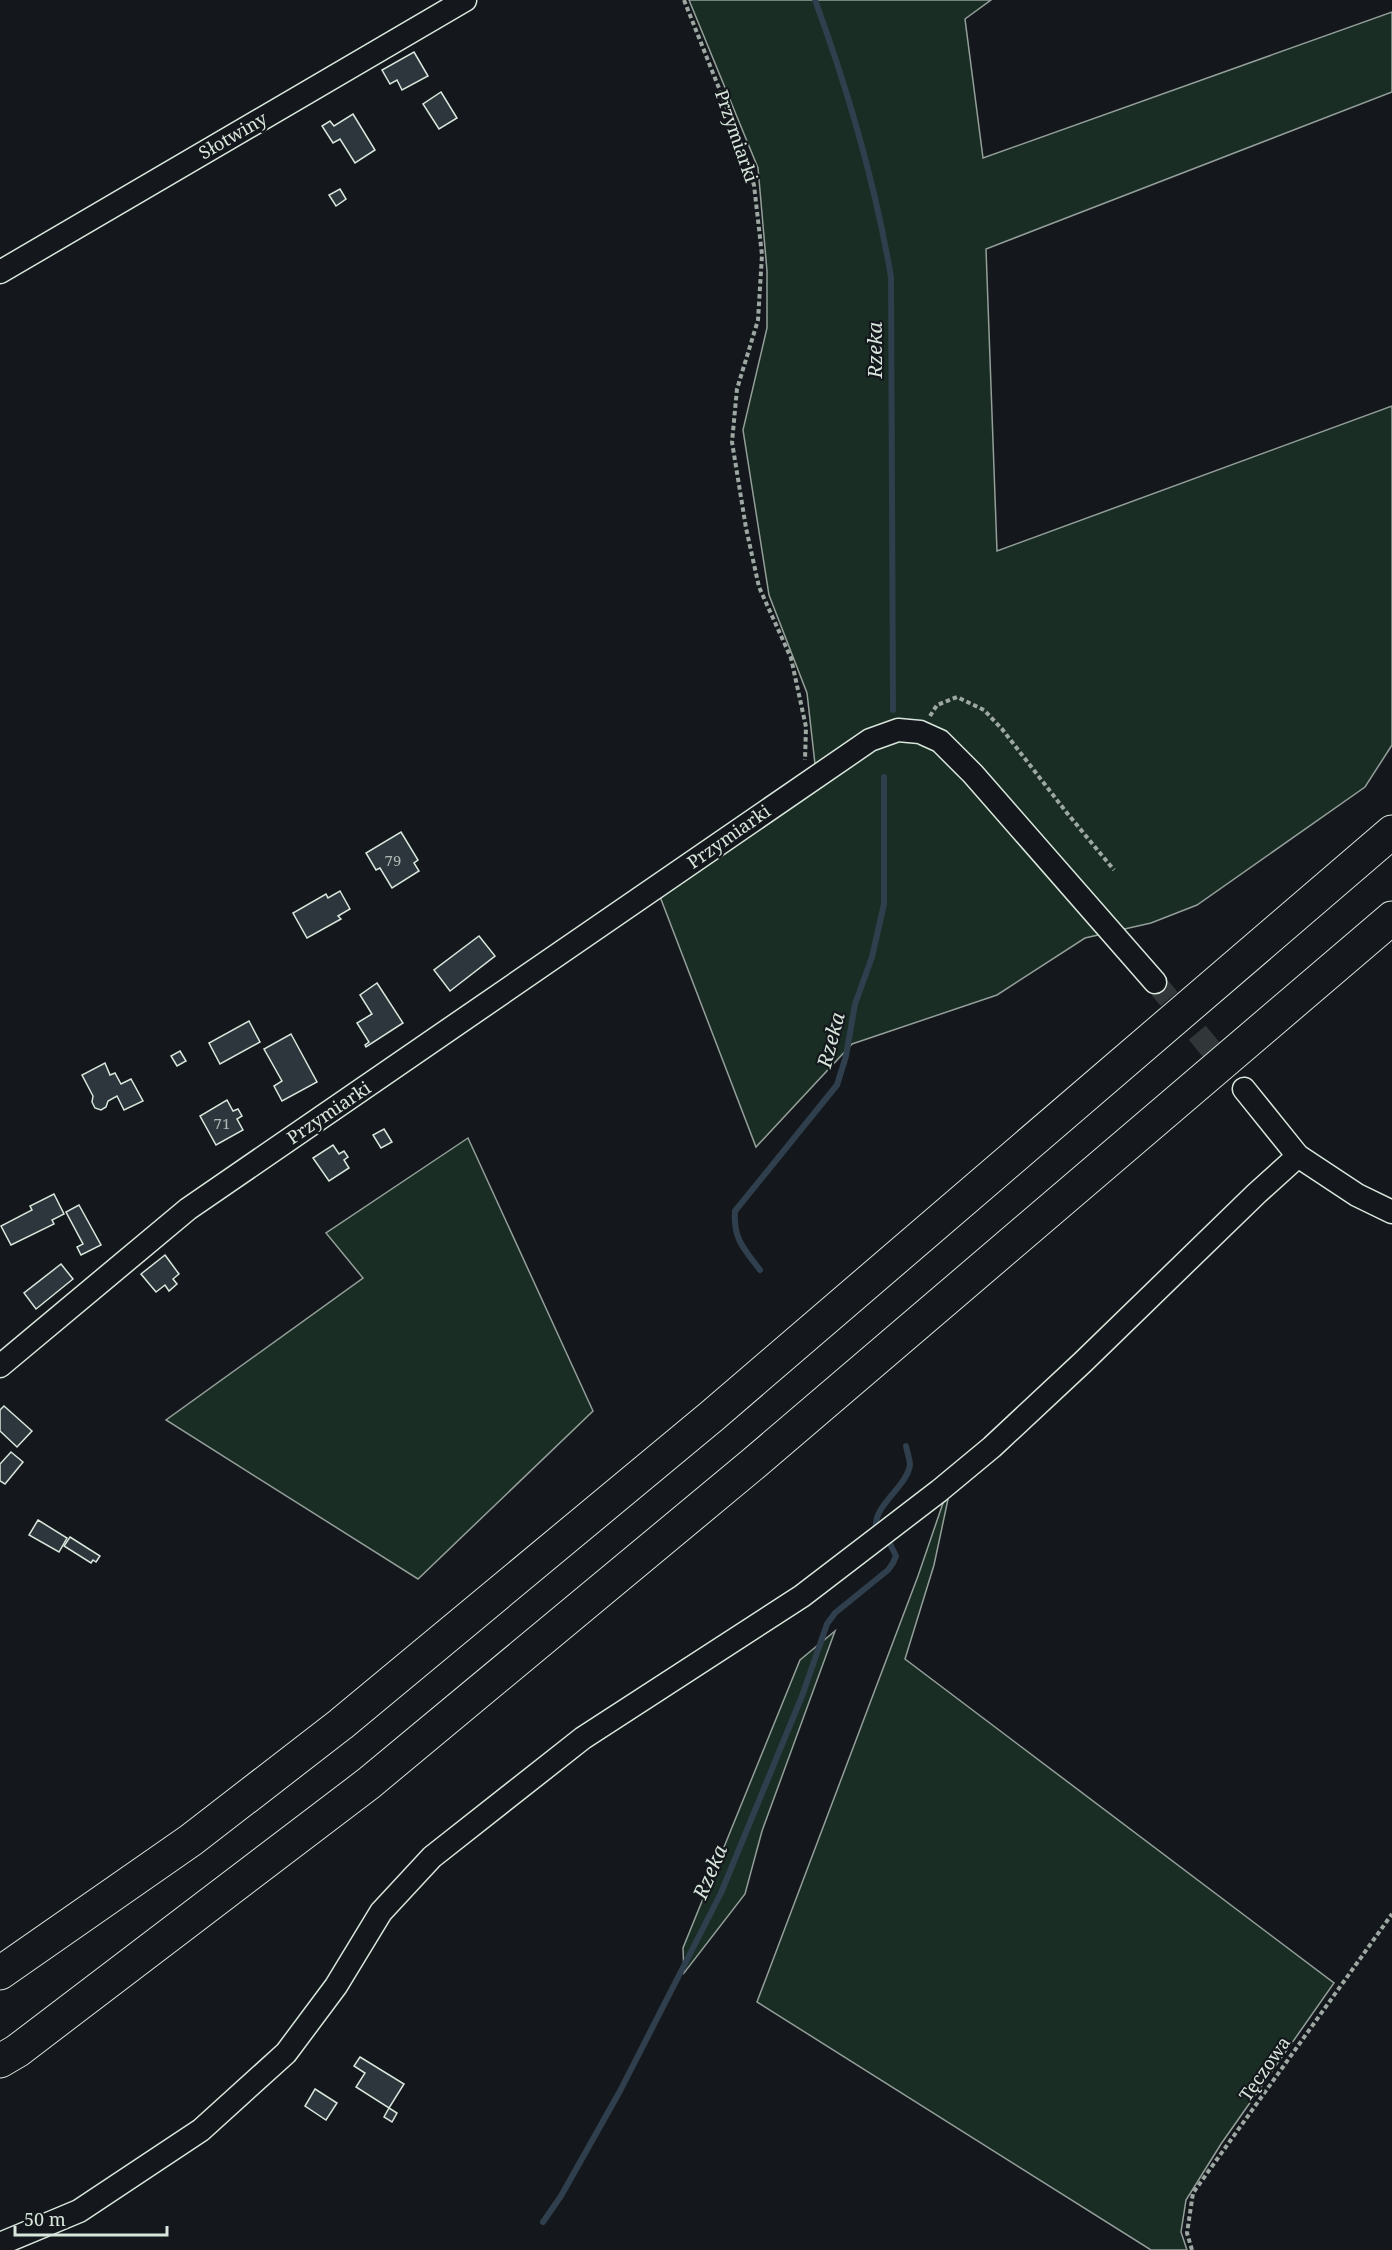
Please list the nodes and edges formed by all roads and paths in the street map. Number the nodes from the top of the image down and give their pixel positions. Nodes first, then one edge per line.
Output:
1 (465, 0) edge
2 (684, 0) edge
3 (0, 272) edge
4 (920, 732) junction
5 (800, 788) junction
6 (1392, 832) edge
7 (1114, 870) dead end
8 (1392, 918) edge
9 (1155, 982) tunnel mouth
10 (1244, 1089) tunnel mouth
11 (1298, 1156) junction
12 (1392, 1212) edge
13 (0, 1366) edge
14 (1392, 1914) edge
15 (0, 1973) edge
16 (0, 2061) edge
17 (0, 2244) edge
18 (1192, 2250) edge

1 - 3 street, Słotwiny
2 - 5 path, Przymiarki
4 - 5 street
4 - 7 path
4 - 9 street
5 - 13 street, Przymiarki
6 - 15 highway
8 - 16 highway
10 - 11 street
11 - 12 street
11 - 17 street
14 - 18 path, Tęczowa

